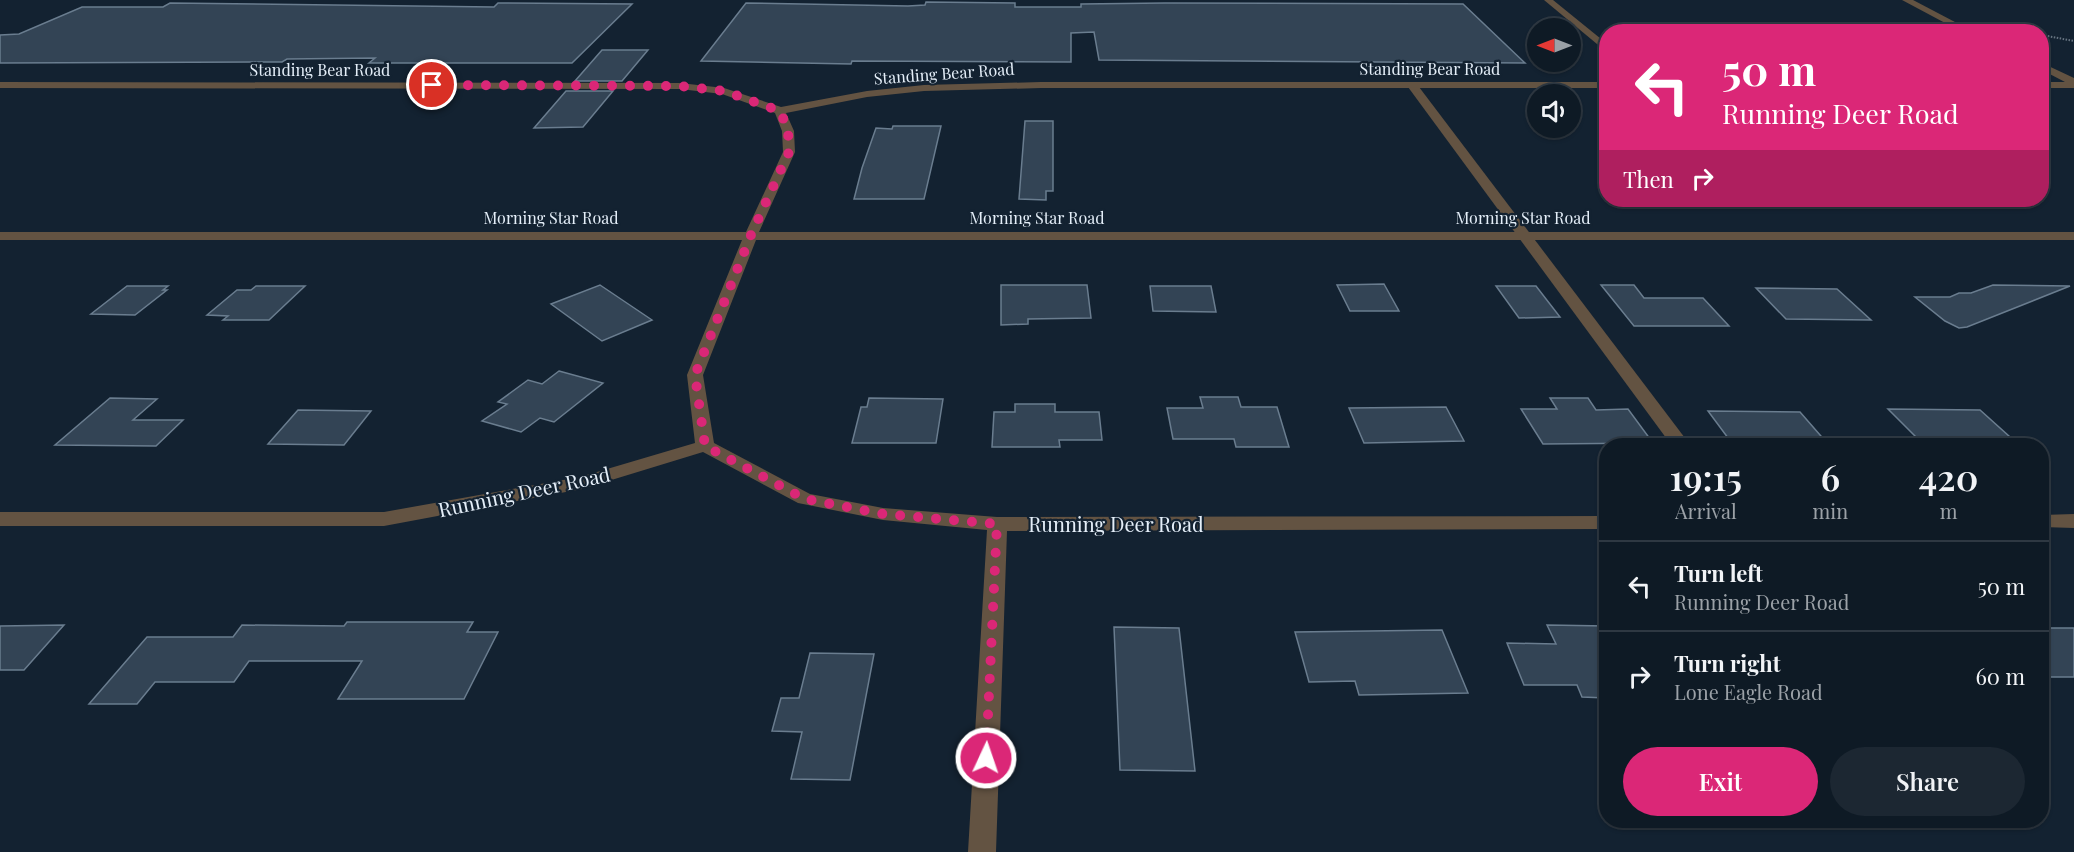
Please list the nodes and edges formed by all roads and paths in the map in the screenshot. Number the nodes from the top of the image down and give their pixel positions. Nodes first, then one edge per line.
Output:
1 (1548, 0) edge
2 (1906, 0) edge
3 (1954, 24) edge
4 (2049, 36) edge
5 (1599, 41) edge
6 (2074, 41) edge
7 (2049, 70) edge
8 (2074, 83) edge
9 (0, 85) edge
10 (1412, 85) junction
11 (1599, 85) edge
12 (2049, 85) edge
13 (780, 111) junction
14 (751, 235) junction
15 (0, 236) edge
16 (1525, 236) junction
17 (2074, 236) edge
18 (1676, 438) edge
19 (705, 446) junction
20 (0, 519) edge
21 (2049, 521) edge
22 (2074, 521) edge
23 (1599, 522) edge
24 (997, 524) junction
25 (982, 852) edge

1 - 5 street
2 - 3 street
4 - 6 path
7 - 8 street
8 - 12 street
9 - 13 street, Standing Bear Road
10 - 11 street, Standing Bear Road
10 - 13 street, Standing Bear Road
10 - 16 street
13 - 14 street
14 - 15 street, Morning Star Road
14 - 16 street, Morning Star Road
14 - 19 street
16 - 17 street, Morning Star Road
16 - 18 street
19 - 20 street, Running Deer Road
19 - 24 street, Running Deer Road
21 - 22 street
23 - 24 street, Running Deer Road
24 - 25 street

